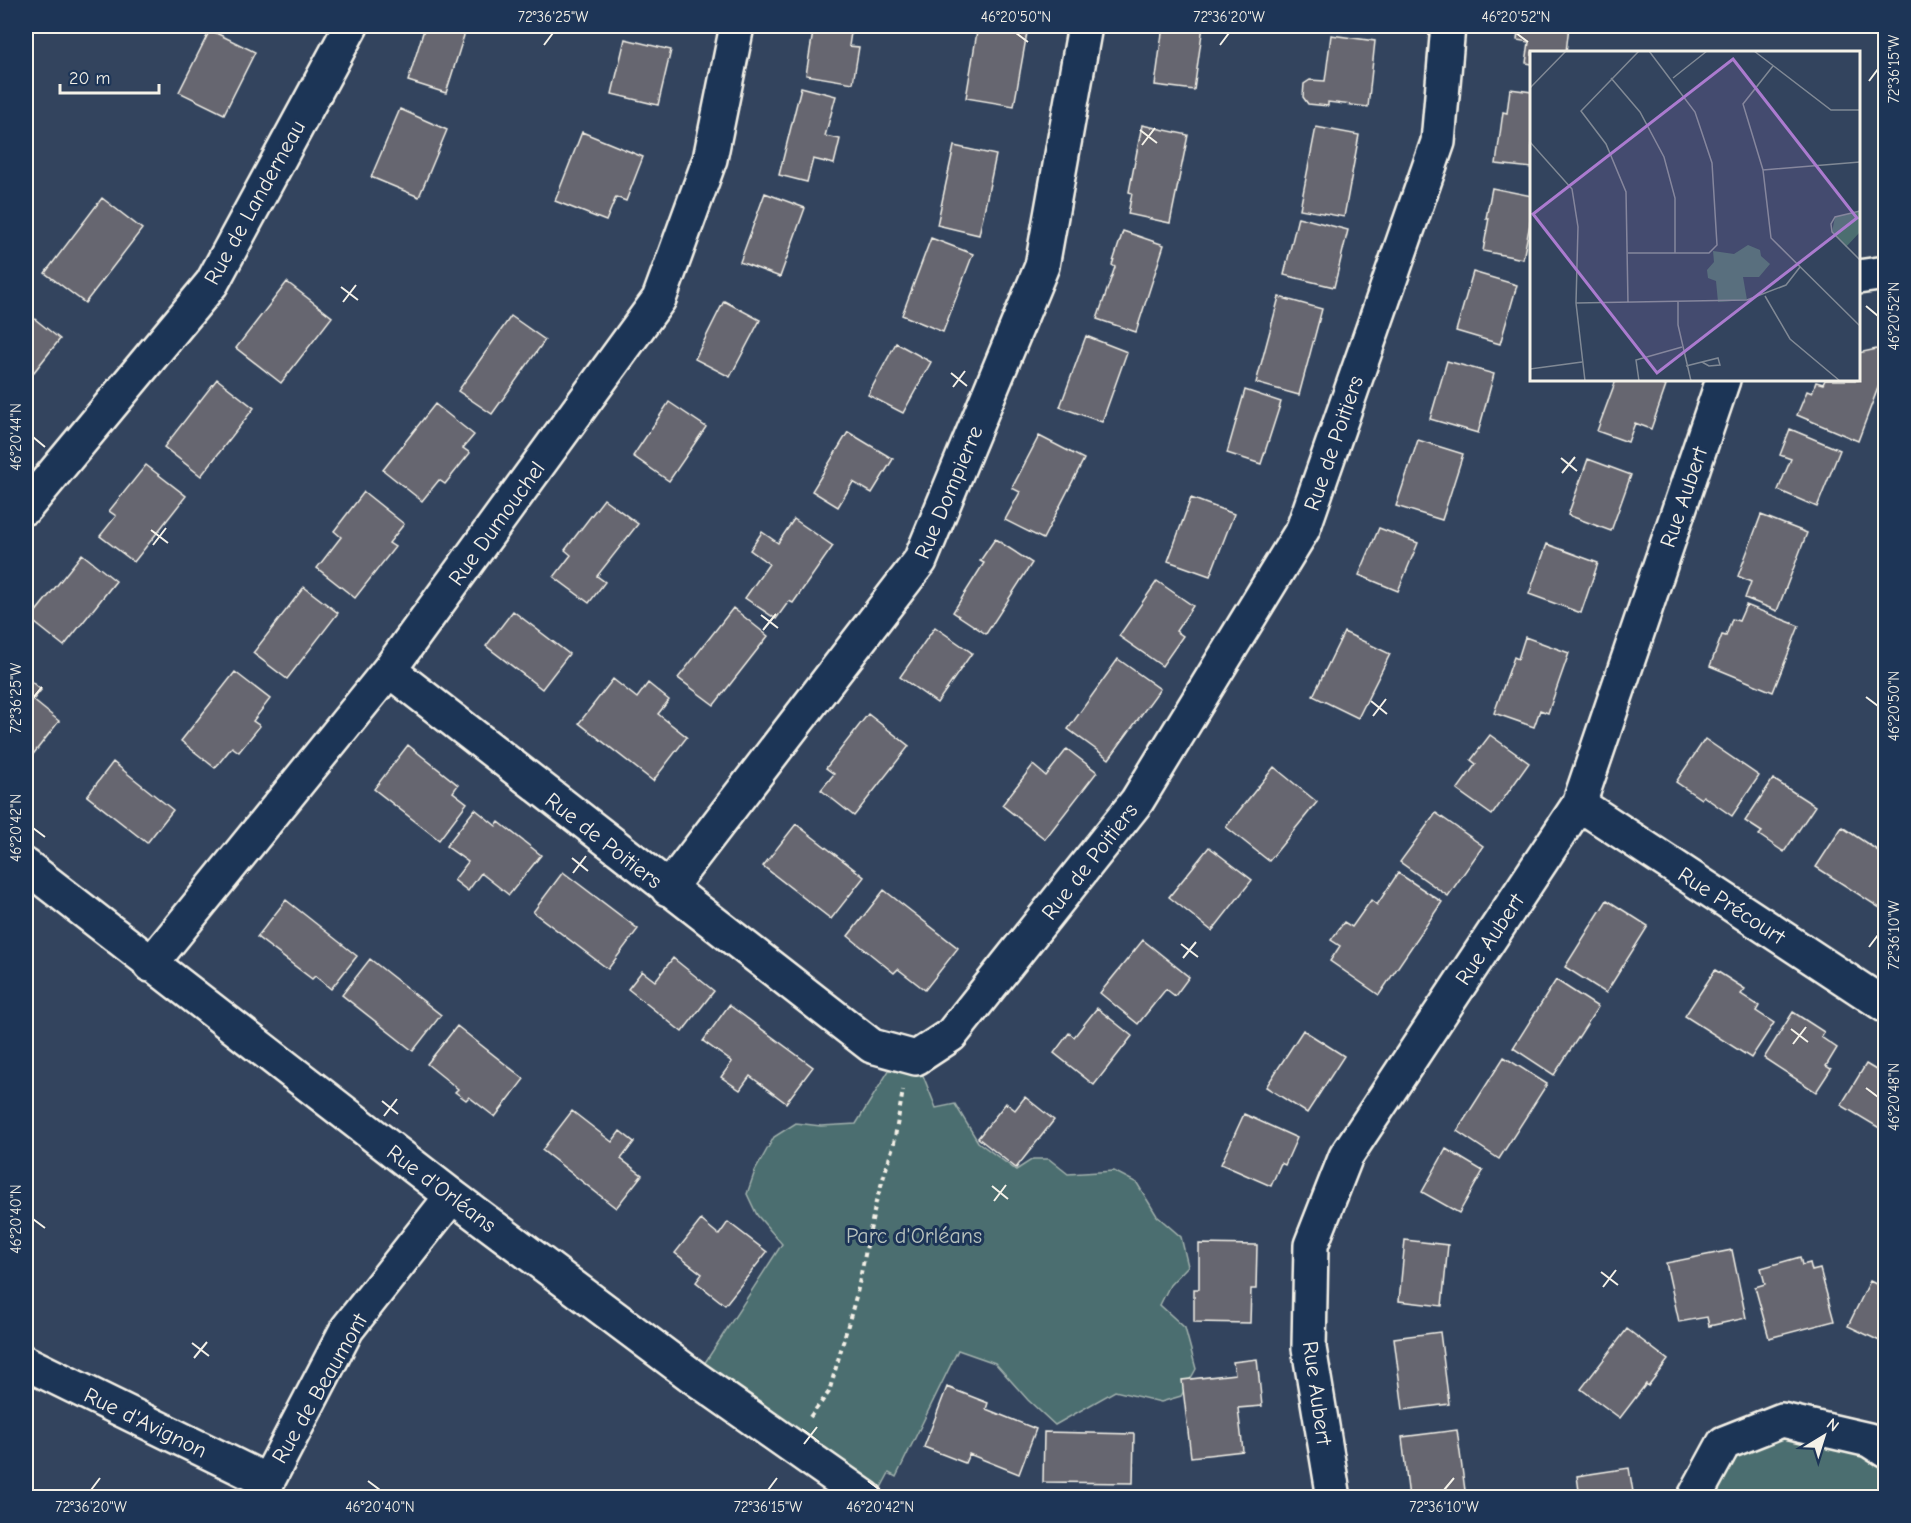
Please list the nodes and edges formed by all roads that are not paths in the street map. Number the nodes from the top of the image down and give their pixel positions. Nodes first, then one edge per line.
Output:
1 (351, 26) edge
2 (737, 26) edge
3 (1085, 26) edge
4 (1448, 26) edge
5 (1886, 273) edge
6 (1860, 277) edge
7 (1723, 381) edge
8 (26, 507) edge
9 (389, 670) junction
10 (1579, 804) junction
11 (26, 866) edge
12 (668, 889) junction
13 (150, 965) junction
14 (1886, 1006) edge
15 (452, 1196) junction
16 (26, 1363) edge
17 (1886, 1450) edge
18 (263, 1489) edge
19 (866, 1497) edge
20 (1334, 1497) edge
21 (1694, 1497) edge

1 - 8 street, Rue de Landerneau
2 - 9 street, Rue Dumouchel
3 - 12 street, Rue Dompierre
4 - 12 street, Rue de Poitiers
5 - 6 street
7 - 10 street, Rue Aubert
9 - 12 street, Rue de Poitiers
9 - 13 street, Rue Dumouchel
10 - 14 street, Rue Précourt
10 - 20 street, Rue Aubert
11 - 13 street, Rue d'Orléans
13 - 15 street, Rue d'Orléans
15 - 18 street, Rue de Beaumont
15 - 19 street, Rue d'Orléans
16 - 18 street, Rue d'Avignon
17 - 21 street

